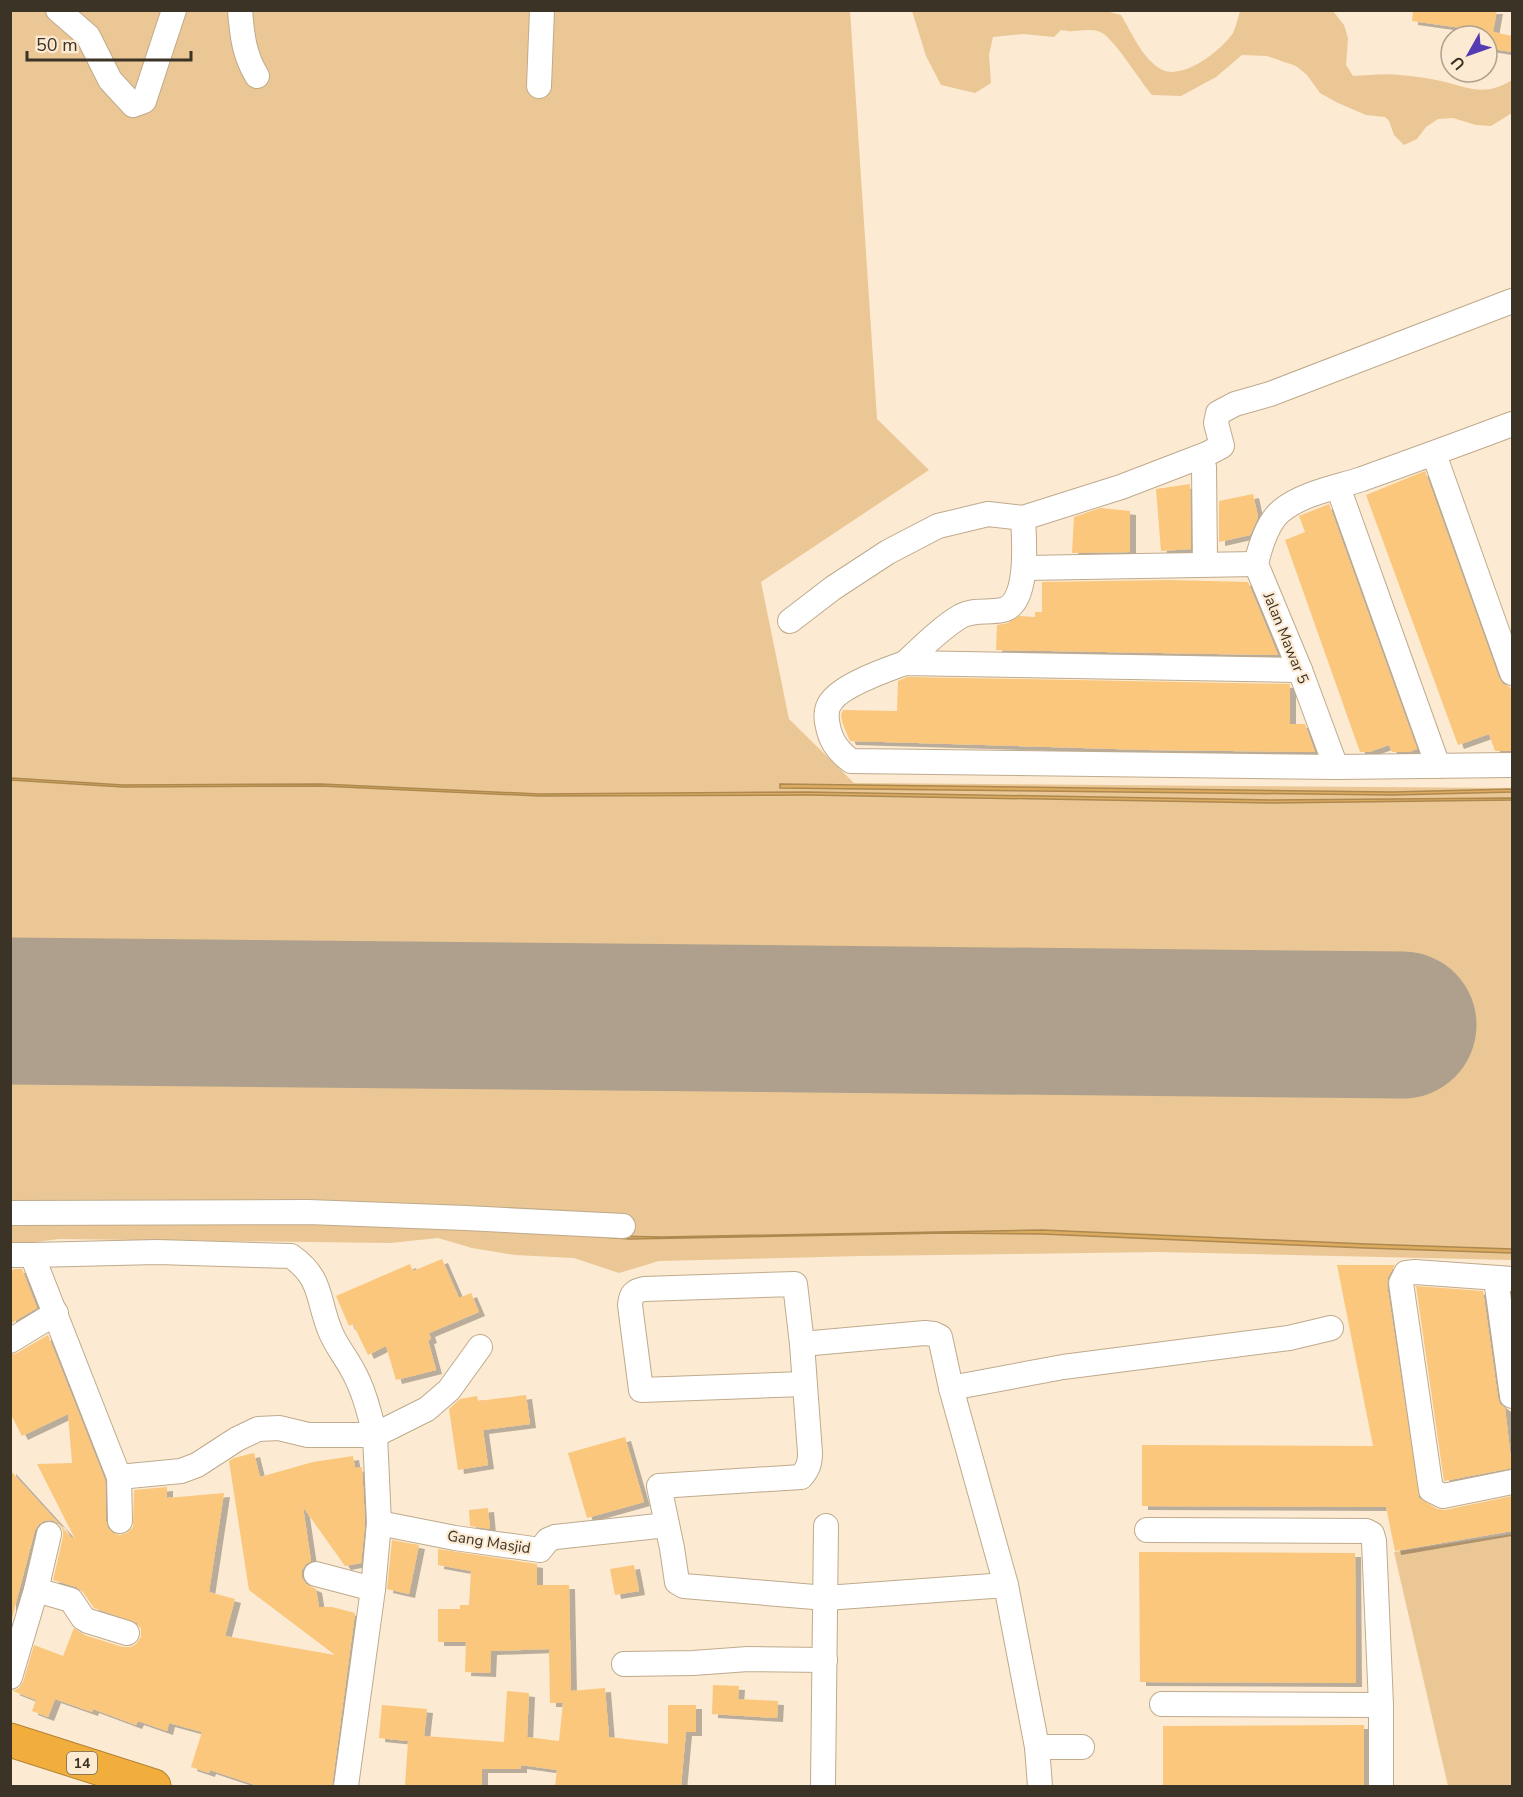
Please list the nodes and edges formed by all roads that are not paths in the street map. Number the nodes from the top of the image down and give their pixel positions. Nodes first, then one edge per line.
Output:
1 (58, 10) edge
2 (174, 10) edge
3 (240, 10) edge
4 (542, 10) edge
5 (253, 69) dead end
6 (539, 86) dead end
7 (1512, 301) edge
8 (1512, 424) edge
9 (1434, 454) junction
10 (1204, 466) dead end
11 (1338, 487) junction
12 (1023, 518) junction
13 (1205, 563) junction
14 (1256, 564) junction
15 (1024, 568) junction
16 (790, 621) dead end
17 (905, 663) junction
18 (1300, 670) junction
19 (1512, 673) edge
20 (1512, 765) edge
21 (1438, 766) junction
22 (1336, 767) junction
23 (10, 1214) edge
24 (623, 1226) dead end
25 (21, 1255) edge
26 (1504, 1279) edge
27 (56, 1313) junction
28 (1331, 1328) dead end
29 (10, 1341) edge
30 (802, 1344) junction
31 (480, 1347) dead end
32 (804, 1384) junction
33 (951, 1388) junction
34 (1512, 1396) edge
35 (375, 1435) junction
36 (119, 1477) junction
37 (1512, 1482) edge
38 (120, 1521) dead end
39 (379, 1523) junction
40 (667, 1525) junction
41 (826, 1526) dead end
42 (1148, 1530) dead end
43 (49, 1534) dead end
44 (316, 1574) dead end
45 (1006, 1585) junction
46 (373, 1589) junction
47 (36, 1590) junction
48 (826, 1598) junction
49 (127, 1633) dead end
50 (825, 1660) junction
51 (624, 1664) dead end
52 (10, 1677) edge
53 (1162, 1704) dead end
54 (1381, 1706) junction
55 (10, 1740) edge
56 (1037, 1747) junction
57 (1082, 1748) dead end
58 (154, 1786) edge
59 (346, 1786) edge
60 (823, 1786) edge
61 (1040, 1786) edge
62 (1381, 1786) edge

1 - 2 street
3 - 5 street
4 - 6 street
7 - 12 street
8 - 9 street
9 - 11 street
9 - 19 street
10 - 13 street
11 - 14 street
11 - 21 street
12 - 15 street
12 - 16 street
13 - 14 street
13 - 15 street
14 - 18 street, Jalan Mawar 5
15 - 17 street
17 - 18 street
17 - 22 street
18 - 22 street, Jalan Mawar 5
20 - 21 street
21 - 22 street
23 - 24 street
25 - 27 street
25 - 35 street
26 - 34 street
26 - 37 street
27 - 29 street
27 - 36 street
28 - 33 street
30 - 32 street
30 - 32 street
30 - 33 street
31 - 35 street
32 - 40 street
33 - 45 street
35 - 36 street
35 - 39 street
36 - 38 street
39 - 40 street, Gang Masjid
39 - 46 street
40 - 48 street
41 - 48 street
42 - 54 street
43 - 47 street
44 - 46 street
45 - 48 street
45 - 56 street
46 - 59 street
47 - 49 street
47 - 52 street
48 - 50 street
50 - 51 street
50 - 60 street
53 - 54 street
54 - 62 street
55 - 58 highway, 14
56 - 57 street
56 - 61 street

